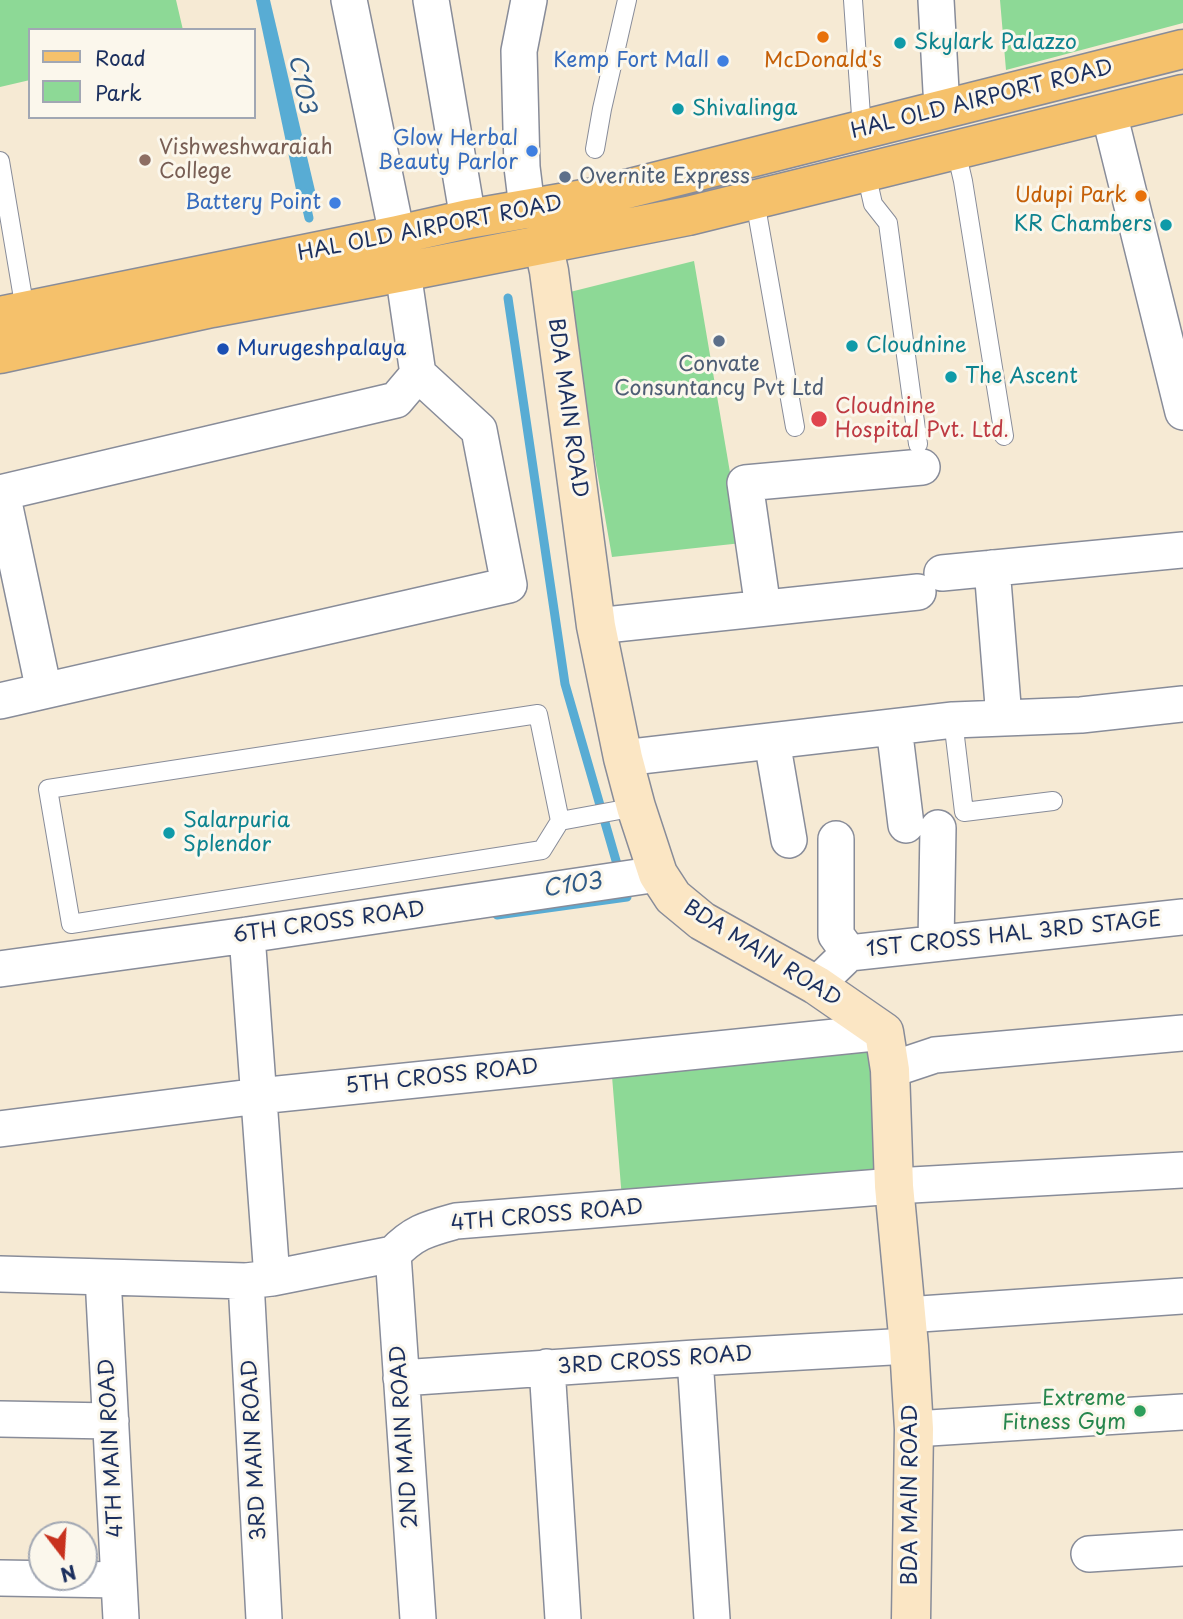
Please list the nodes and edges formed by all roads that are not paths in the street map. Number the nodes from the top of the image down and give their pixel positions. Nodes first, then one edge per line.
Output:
1 (349, 0) edge
2 (431, 0) edge
3 (529, 0) edge
4 (627, 0) edge
5 (853, 0) edge
6 (936, 0) edge
7 (1183, 49) edge
8 (1183, 94) edge
9 (946, 109) junction
10 (1109, 113) junction
11 (862, 130) junction
12 (595, 149) dead end
13 (956, 151) junction
14 (0, 161) edge
15 (866, 173) junction
16 (755, 201) junction
17 (527, 208) junction
18 (468, 219) junction
19 (397, 235) junction
20 (543, 244) junction
21 (402, 272) junction
22 (13, 313) edge
23 (0, 354) edge
24 (418, 374) junction
25 (1183, 412) edge
26 (795, 427) dead end
27 (1003, 436) dead end
28 (920, 456) joint
29 (1, 493) edge
30 (1183, 550) edge
31 (992, 568) junction
32 (763, 608) junction
33 (596, 626) junction
34 (44, 691) junction
35 (0, 701) edge
36 (1183, 704) edge
37 (1004, 718) junction
38 (953, 720) junction
39 (894, 727) junction
40 (772, 741) junction
41 (623, 758) junction
42 (1053, 801) dead end
43 (636, 807) junction
44 (560, 821) junction
45 (836, 839) dead end
46 (789, 841) dead end
47 (658, 874) junction
48 (1183, 917) edge
49 (247, 935) junction
50 (936, 943) junction
51 (849, 953) junction
52 (0, 969) edge
53 (816, 985) junction
54 (884, 1032) junction
55 (1183, 1033) edge
56 (890, 1070) junction
57 (259, 1096) junction
58 (0, 1129) edge
59 (1183, 1170) edge
60 (894, 1186) junction
61 (393, 1254) junction
62 (0, 1274) edge
63 (103, 1277) junction
64 (259, 1279) junction
65 (1183, 1296) edge
66 (907, 1331) junction
67 (695, 1357) junction
68 (547, 1367) junction
69 (401, 1378) junction
70 (1183, 1412) edge
71 (0, 1419) edge
72 (111, 1421) junction
73 (914, 1429) junction
74 (1183, 1548) edge
75 (1089, 1554) dead end
76 (0, 1578) edge
77 (119, 1580) junction
78 (121, 1619) edge
79 (264, 1619) edge
80 (418, 1619) edge
81 (563, 1619) edge
82 (712, 1619) edge
83 (911, 1619) edge

1 - 19 street
2 - 18 street
3 - 17 street
4 - 12 lane
5 - 11 lane
6 - 9 street
7 - 9 main road, HAL OLD AIRPORT ROAD
8 - 10 main road, HAL OLD AIRPORT ROAD
9 - 11 main road, HAL OLD AIRPORT ROAD
10 - 13 main road, HAL OLD AIRPORT ROAD
10 - 25 street
11 - 17 main road, HAL OLD AIRPORT ROAD
13 - 15 main road, HAL OLD AIRPORT ROAD
13 - 27 lane
14 - 22 lane
15 - 16 main road, HAL OLD AIRPORT ROAD
15 - 28 lane
16 - 20 main road, HAL OLD AIRPORT ROAD
16 - 26 lane
17 - 18 main road, HAL OLD AIRPORT ROAD
18 - 19 main road, HAL OLD AIRPORT ROAD
19 - 22 main road, HAL OLD AIRPORT ROAD
20 - 21 main road, HAL OLD AIRPORT ROAD
20 - 33 street, BDA MAIN ROAD
21 - 23 main road, HAL OLD AIRPORT ROAD
21 - 24 street
24 - 29 street
24 - 34 street
28 - 32 street
29 - 34 street
30 - 31 street
31 - 32 street
31 - 37 street
32 - 33 street
33 - 41 street, BDA MAIN ROAD
34 - 35 street
36 - 37 street
37 - 38 street
38 - 39 street
38 - 42 lane
39 - 40 street
39 - 50 street
40 - 41 street
40 - 46 street
41 - 43 street, BDA MAIN ROAD
43 - 44 lane
43 - 47 street, BDA MAIN ROAD
44 - 44 lane
45 - 51 street
47 - 49 street, 6TH CROSS ROAD
47 - 53 street, BDA MAIN ROAD
48 - 50 street, 1ST CROSS HAL 3RD STAGE
49 - 52 street, 6TH CROSS ROAD
49 - 57 street, 3RD MAIN ROAD
50 - 51 street, 1ST CROSS HAL 3RD STAGE
51 - 53 street, 1ST CROSS HAL 3RD STAGE
53 - 54 street, BDA MAIN ROAD
54 - 56 street, BDA MAIN ROAD
54 - 57 street, 5TH CROSS ROAD
55 - 56 street
56 - 60 street, BDA MAIN ROAD
57 - 58 street, 5TH CROSS ROAD
57 - 64 street, 3RD MAIN ROAD
59 - 60 street, 4TH CROSS ROAD
60 - 61 street, 4TH CROSS ROAD
60 - 66 street, BDA MAIN ROAD
61 - 64 street, 4TH CROSS ROAD
61 - 69 street, 2ND MAIN ROAD
62 - 63 street, 4TH CROSS ROAD
63 - 64 street, 4TH CROSS ROAD
63 - 72 street, 4TH MAIN ROAD
64 - 79 street, 3RD MAIN ROAD
65 - 66 street, 3RD CROSS ROAD
66 - 67 street, 3RD CROSS ROAD
66 - 73 street, BDA MAIN ROAD
67 - 68 street, 3RD CROSS ROAD
67 - 82 street
68 - 69 street, 3RD CROSS ROAD
68 - 81 street
69 - 80 street, 2ND MAIN ROAD
70 - 73 street
71 - 72 street
72 - 77 street, 4TH MAIN ROAD
73 - 83 street, BDA MAIN ROAD
74 - 75 street
76 - 77 street
77 - 78 street, 4TH MAIN ROAD

